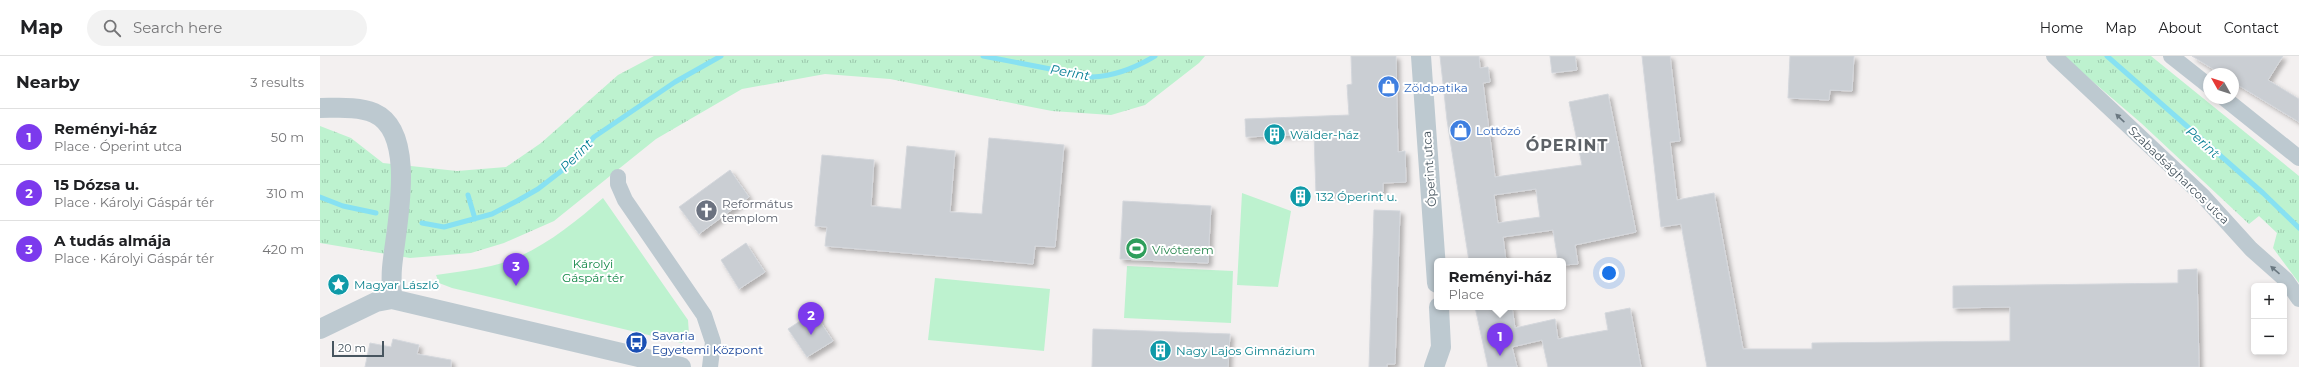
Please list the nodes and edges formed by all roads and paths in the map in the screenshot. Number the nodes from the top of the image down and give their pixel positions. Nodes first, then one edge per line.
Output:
1 (1421, 56) edge
2 (2054, 56) edge
3 (2171, 56) edge
4 (2203, 81) edge
5 (2232, 104) edge
6 (320, 108) edge
7 (2298, 154) edge
8 (618, 177) dead end
9 (1435, 258) edge
10 (392, 299) junction
11 (2299, 299) edge
12 (1439, 310) edge
13 (320, 329) edge
14 (1442, 341) junction
15 (681, 367) edge
16 (710, 367) edge
17 (1434, 367) edge
18 (1450, 367) edge

1 - 9 street, Óperint utca
11 -> 2 street, Szabadságharcos utca
3 - 4 street
5 - 7 street
6 - 10 street
8 - 16 street
10 - 13 street
10 - 15 street
12 - 14 street
14 - 17 street
14 - 18 street

